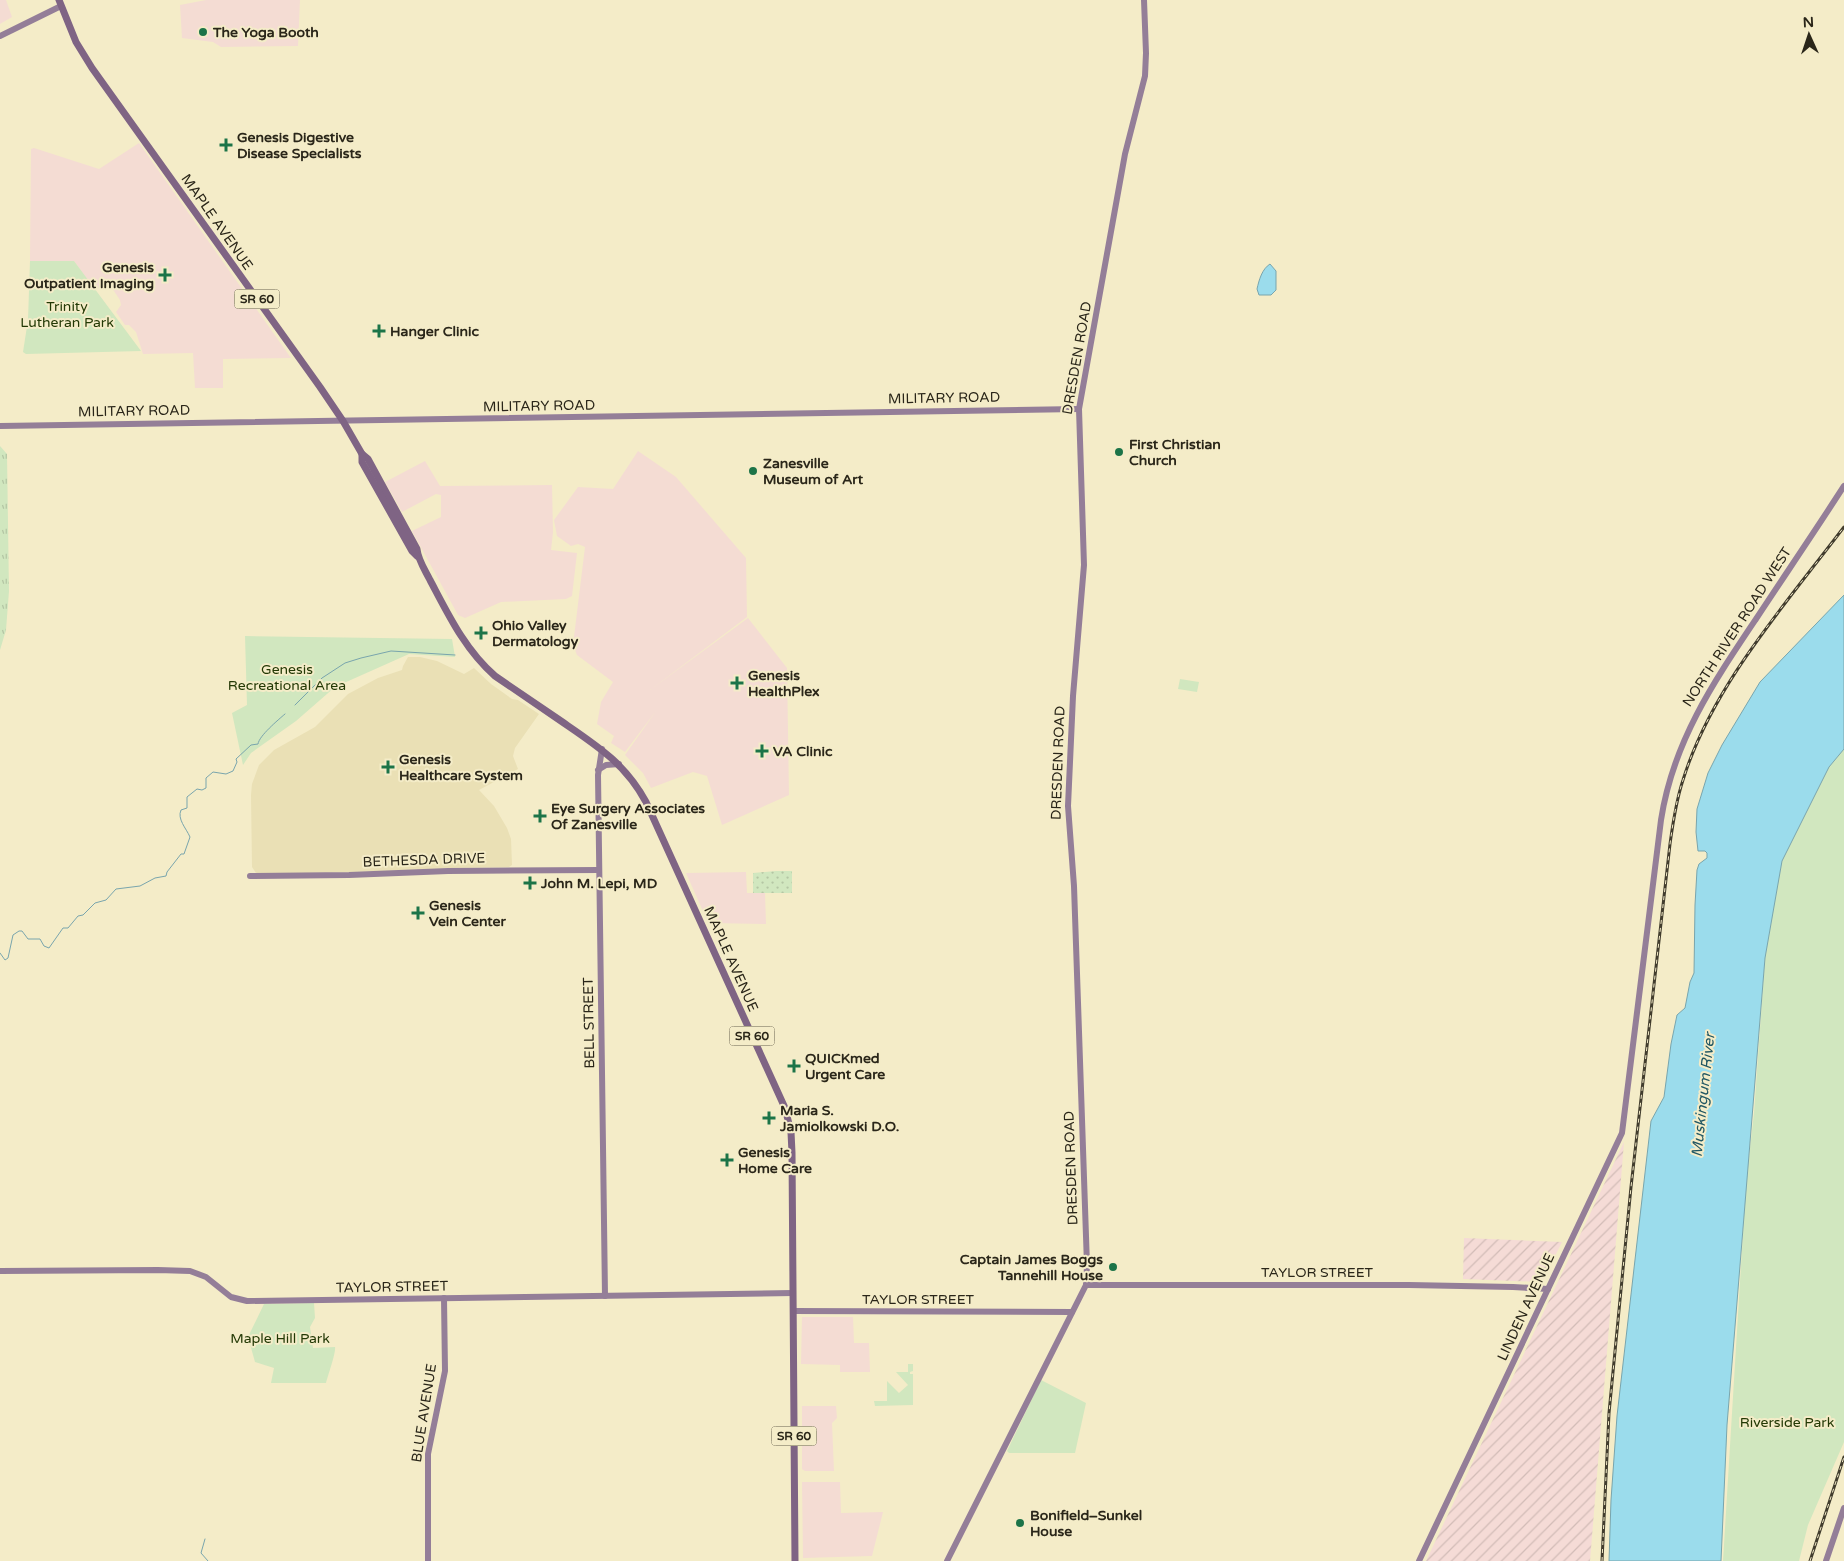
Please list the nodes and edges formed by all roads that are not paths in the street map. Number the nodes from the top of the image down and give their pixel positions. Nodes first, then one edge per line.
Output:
1 (1144, 0) edge
2 (60, 3) edge
3 (0, 36) edge
4 (1079, 409) junction
5 (343, 421) junction
6 (0, 426) edge
7 (1844, 486) edge
8 (602, 749) junction
9 (619, 764) junction
10 (598, 770) junction
11 (600, 870) junction
12 (250, 876) dead end
13 (1632, 1057) joint
14 (0, 1271) edge
15 (1086, 1285) junction
16 (1548, 1290) junction
17 (793, 1293) junction
18 (605, 1296) junction
19 (444, 1298) junction
20 (794, 1311) junction
21 (1072, 1312) junction
22 (1844, 1508) edge
23 (428, 1561) edge
24 (795, 1561) edge
25 (948, 1561) edge
26 (1419, 1561) edge
27 (1826, 1561) edge

1 - 4 street, DRESDEN ROAD
2 - 3 street
2 - 5 main road, MAPLE AVENUE / SR 60
4 - 5 street, MILITARY ROAD
4 - 15 street, DRESDEN ROAD
5 - 6 street, MILITARY ROAD
5 - 8 main road, MAPLE AVENUE / SR 60
7 - 13 street, NORTH RIVER ROAD WEST
8 - 9 main road, MAPLE AVENUE / SR 60
8 - 10 street, BELL STREET
9 - 10 street
9 - 17 main road, MAPLE AVENUE / SR 60
10 - 11 street, BELL STREET
11 - 12 street, BETHESDA DRIVE
11 - 18 street, BELL STREET
13 - 16 street, LINDEN AVENUE
14 - 19 street, TAYLOR STREET
15 - 16 street, TAYLOR STREET
15 - 21 street, DRESDEN ROAD
16 - 26 street, LINDEN AVENUE
17 - 18 street, TAYLOR STREET
17 - 20 main road, MAPLE AVENUE / SR 60
18 - 19 street, TAYLOR STREET
19 - 23 street, BLUE AVENUE
20 - 21 street, TAYLOR STREET
20 - 24 main road, MAPLE AVENUE / SR 60
21 - 25 street, DRESDEN ROAD
22 - 27 street

